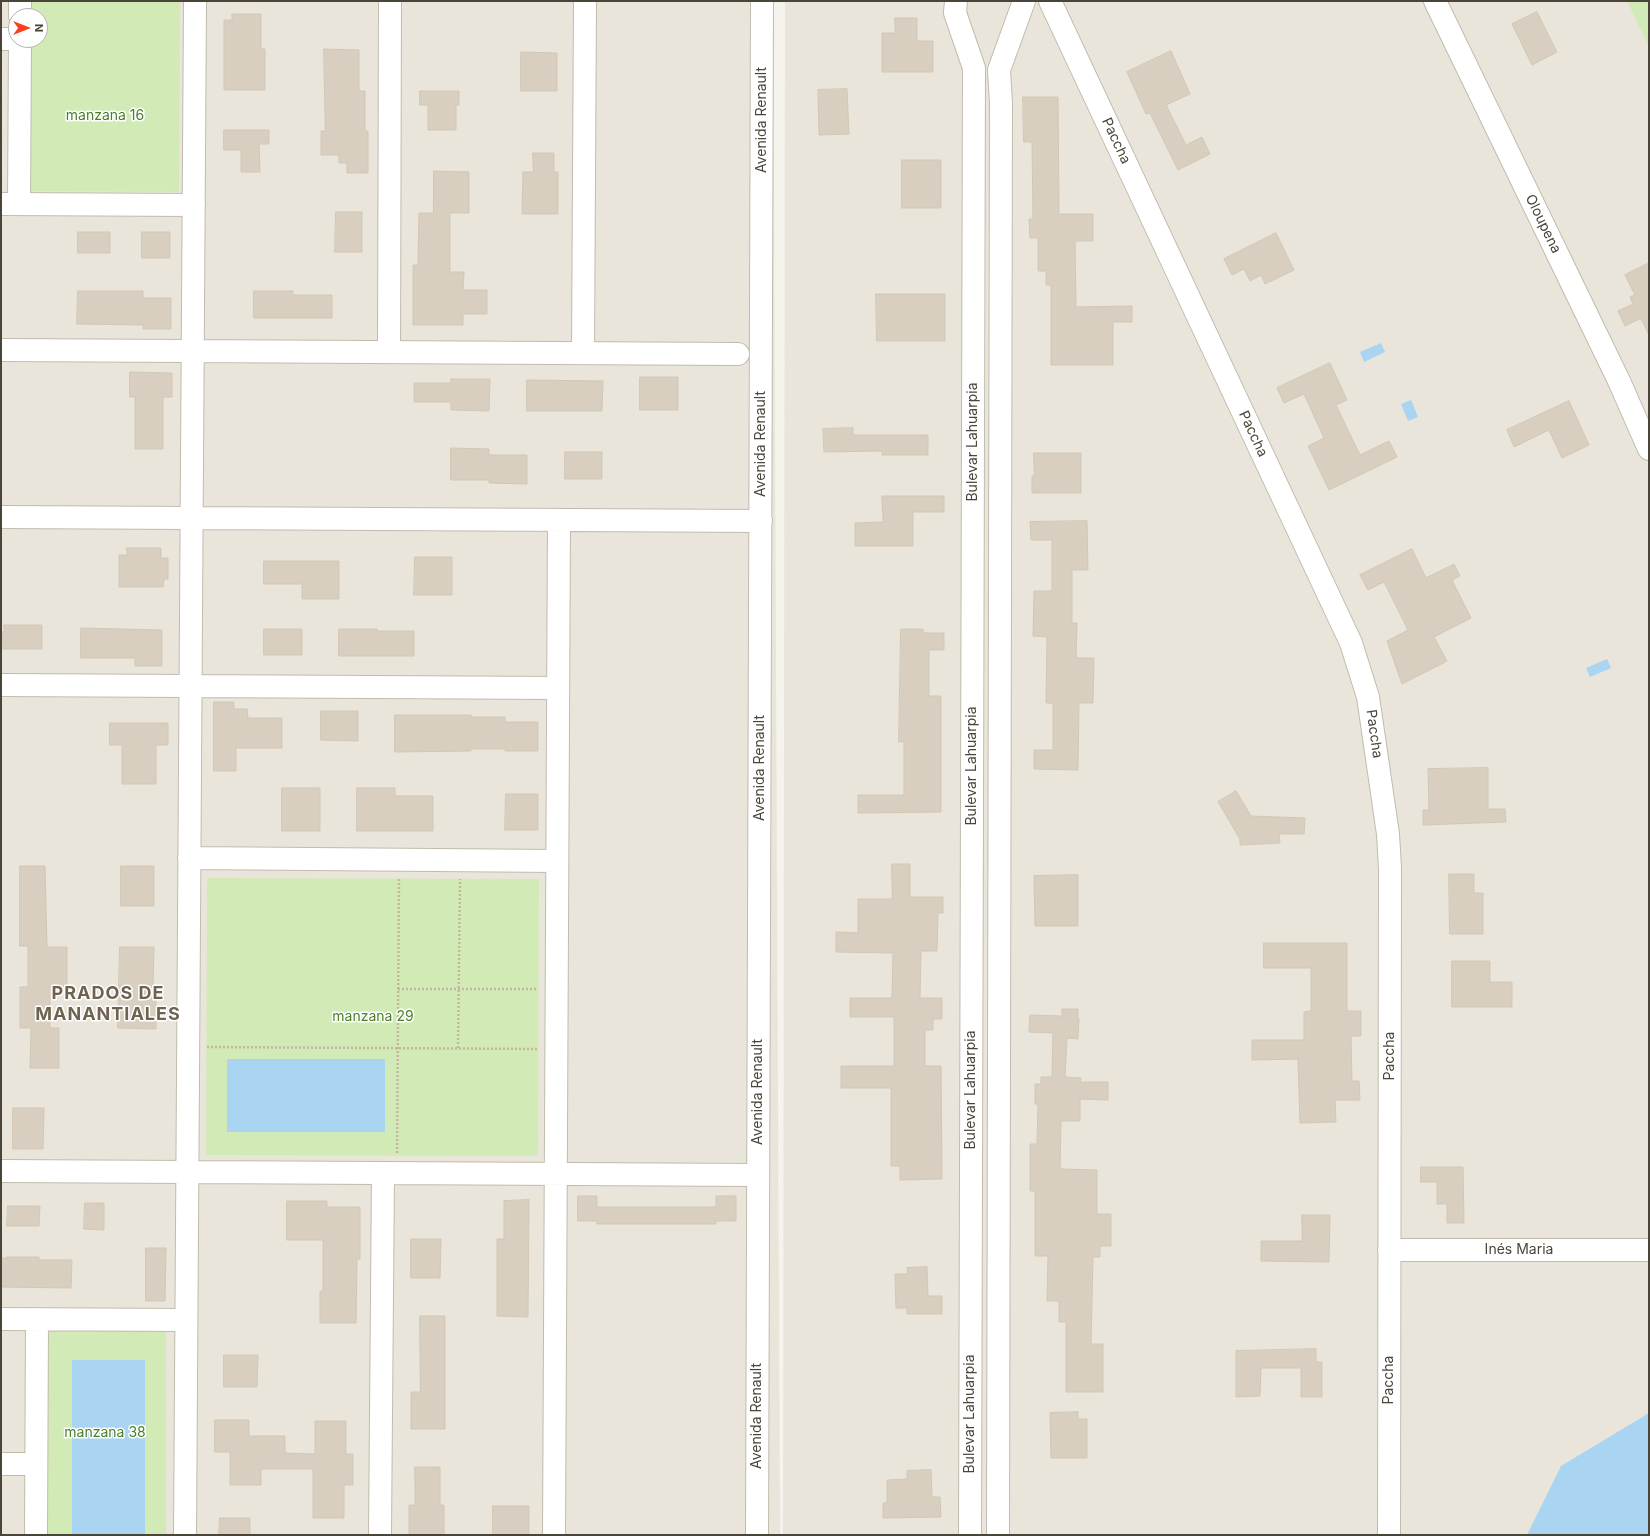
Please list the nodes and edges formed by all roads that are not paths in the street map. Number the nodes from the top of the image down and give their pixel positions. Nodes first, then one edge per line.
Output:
1 (195, 1) edge
2 (390, 1) edge
3 (585, 1) edge
4 (762, 1) edge
5 (956, 1) edge
6 (1024, 1) edge
7 (1050, 1) edge
8 (1435, 1) edge
9 (20, 48) edge
10 (974, 68) junction
11 (999, 70) junction
12 (10, 204) edge
13 (194, 205) junction
14 (1, 350) edge
15 (193, 351) junction
16 (389, 352) junction
17 (583, 353) junction
18 (738, 354) dead end
19 (1649, 449) edge
20 (1, 517) edge
21 (192, 518) junction
22 (559, 520) junction
23 (761, 521) junction
24 (1, 685) edge
25 (191, 686) junction
26 (558, 688) junction
27 (190, 858) junction
28 (557, 861) junction
29 (1, 1171) edge
30 (187, 1172) junction
31 (390, 1173) junction
32 (556, 1174) junction
33 (758, 1175) junction
34 (1389, 1250) junction
35 (1649, 1250) edge
36 (1, 1319) edge
37 (37, 1319) junction
38 (186, 1320) junction
39 (1, 1464) edge
40 (36, 1464) junction
41 (36, 1535) edge
42 (185, 1535) edge
43 (380, 1535) edge
44 (554, 1535) edge
45 (757, 1535) edge
46 (970, 1535) edge
47 (998, 1535) edge
48 (1389, 1535) edge

1 - 13 street
2 - 16 street
3 - 17 street
4 - 23 street, Avenida Renault
5 - 10 street, Bulevar Lahuarpia
6 - 11 street
7 - 34 street, Paccha
8 - 19 street, Oloupena
9 - 12 street
10 - 11 street
10 - 46 street, Bulevar Lahuarpia
11 - 47 street
12 - 13 street
13 - 15 street
14 - 15 street
15 - 16 street
15 - 21 street
16 - 17 street
17 - 18 street
20 - 21 street
21 - 22 street
21 - 25 street
22 - 23 street
22 - 26 street
23 - 33 street, Avenida Renault
24 - 25 street
25 - 26 street
25 - 27 street
26 - 28 street
27 - 28 street
27 - 30 street
28 - 32 street
29 - 30 street
30 - 31 street
30 - 38 street
31 - 32 street
31 - 43 street
32 - 33 street
32 - 44 street
33 - 45 street, Avenida Renault
34 - 35 street, Inés Maria
34 - 48 street, Paccha
36 - 37 street
37 - 38 street
37 - 40 street
38 - 42 street
39 - 40 street
40 - 41 street

